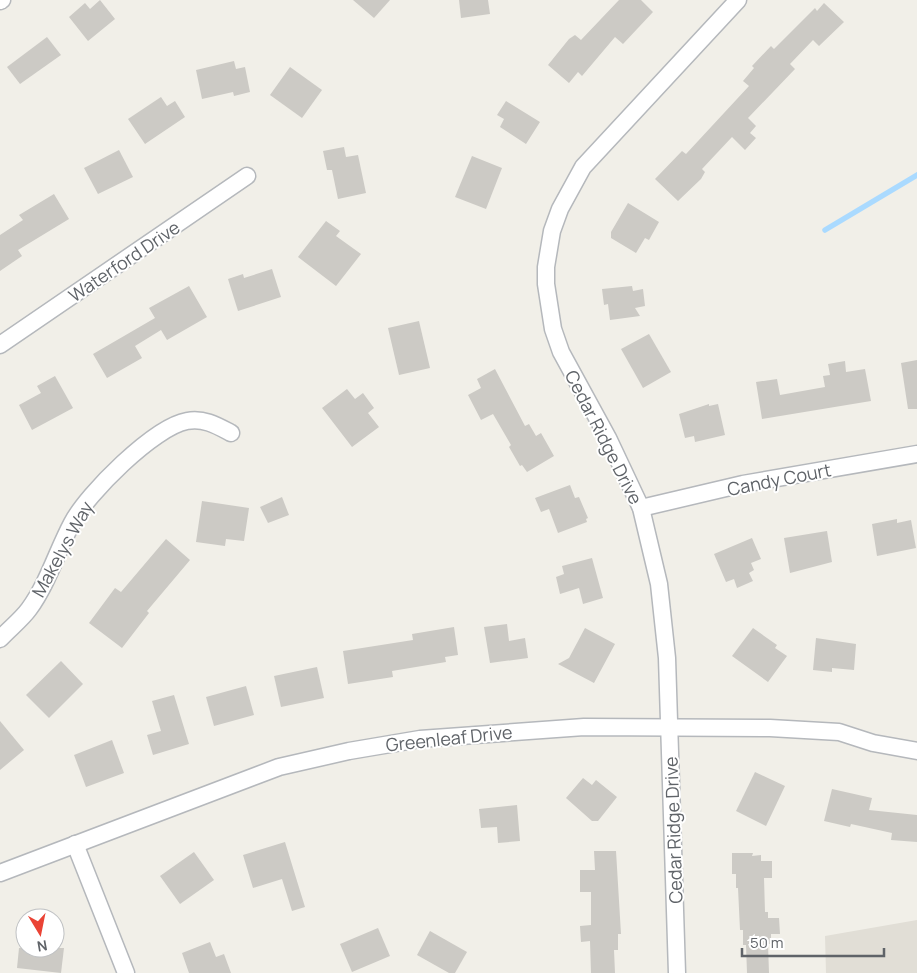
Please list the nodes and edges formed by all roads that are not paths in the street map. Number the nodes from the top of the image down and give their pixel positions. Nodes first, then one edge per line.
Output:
1 (738, 0) edge
2 (247, 176) dead end
3 (0, 345) edge
4 (231, 433) dead end
5 (917, 454) edge
6 (641, 508) junction
7 (0, 639) edge
8 (670, 726) junction
9 (917, 750) edge
10 (75, 844) junction
11 (0, 873) edge
12 (126, 973) edge
13 (677, 973) edge

1 - 6 street, Cedar Ridge Drive
2 - 3 street, Waterford Drive
4 - 7 street, Makelys Way
5 - 6 street, Candy Court
6 - 8 street, Cedar Ridge Drive
8 - 9 street, Greenleaf Drive
8 - 10 street, Greenleaf Drive
8 - 13 street, Cedar Ridge Drive
10 - 11 street, Greenleaf Drive
10 - 12 street

